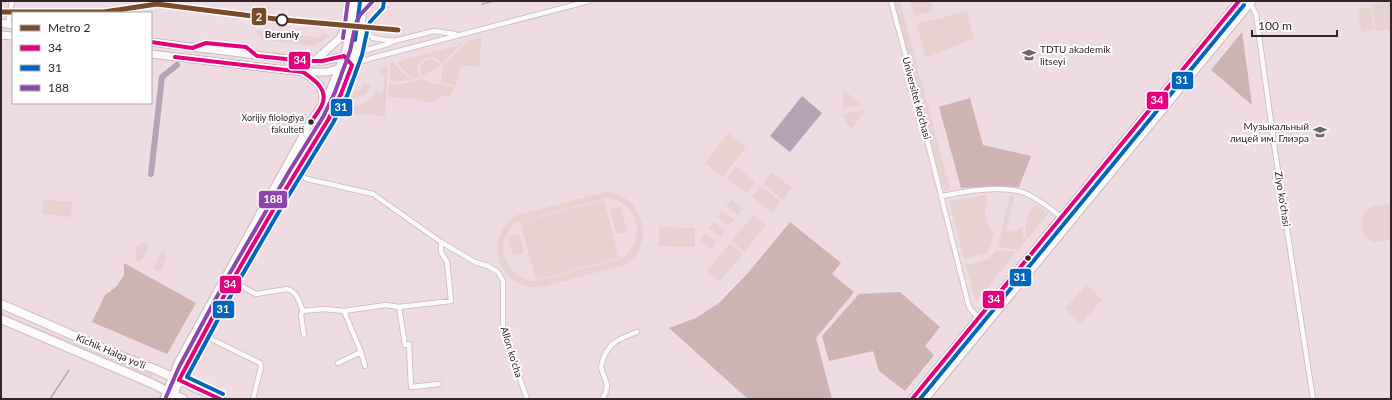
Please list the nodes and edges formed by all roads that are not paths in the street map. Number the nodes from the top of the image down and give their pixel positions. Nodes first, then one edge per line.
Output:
1 (12, 1) edge
2 (364, 1) edge
3 (589, 1) edge
4 (890, 1) edge
5 (1239, 1) edge
6 (353, 2) edge
7 (1250, 2) edge
8 (9, 25) edge
9 (362, 25) junction
10 (1, 28) edge
11 (1, 35) edge
12 (458, 35) junction
13 (12, 36) edge
14 (394, 41) junction
15 (152, 42) edge
16 (356, 53) junction
17 (152, 54) edge
18 (344, 56) junction
19 (312, 62) junction
20 (352, 65) junction
21 (339, 69) junction
22 (303, 72) junction
23 (323, 103) junction
24 (1112, 155) junction
25 (1120, 161) junction
26 (285, 168) junction
27 (295, 173) junction
28 (942, 196) junction
29 (1061, 217) junction
30 (442, 242) junction
31 (232, 281) junction
32 (1, 304) edge
33 (399, 307) junction
34 (303, 311) junction
35 (344, 311) junction
36 (978, 318) junction
37 (1, 319) edge
38 (986, 325) junction
39 (637, 332) dead end
40 (203, 335) junction
41 (304, 335) dead end
42 (361, 352) junction
43 (338, 363) dead end
44 (364, 366) dead end
45 (175, 379) junction
46 (439, 384) dead end
47 (169, 396) edge
48 (183, 399) edge
49 (220, 399) edge
50 (253, 399) edge
51 (527, 399) edge
52 (602, 399) edge
53 (912, 399) edge
54 (925, 399) edge
55 (1313, 399) edge

1 - 8 street
2 - 9 main road
3 - 12 street
4 - 28 street, Universitet ko'chasi
5 - 24 main road
6 - 18 main road
6 - 19 main road
7 - 25 main road
7 - 55 street, Ziyo ko'chasi
8 - 10 main road
9 - 14 street
9 - 16 main road
11 - 13 main road
12 - 14 street
12 - 20 street
14 - 16 street
15 - 19 main road
16 - 18 main road
16 - 20 main road
17 - 22 main road
18 - 19 main road
18 - 20 main road
18 - 21 main road
20 - 21 main road
20 - 27 main road
21 - 22 main road
21 - 23 main road
22 - 23 main road
23 - 26 main road
24 - 25 main road
24 - 29 main road
25 - 38 main road
26 - 27 street
26 - 45 main road
27 - 30 street
27 - 31 main road
28 - 29 street
28 - 36 street, Universitet ko'chasi
29 - 36 main road
30 - 33 street
30 - 51 street, Allon ko'cha
31 - 34 street
31 - 40 main road
32 - 45 highway, Kichik Halqa yo'li
33 - 35 street
33 - 46 street
34 - 35 street
34 - 41 street
35 - 42 street
36 - 38 street, Universitet ko'chasi
36 - 53 main road
37 - 47 highway, Kichik Halqa yo'li
38 - 54 main road
39 - 52 street
40 - 45 main road
40 - 50 street
42 - 43 street
42 - 44 street
45 - 47 main road
45 - 49 highway, Kichik Halqa yo'li
47 - 48 highway, Kichik Halqa yo'li

